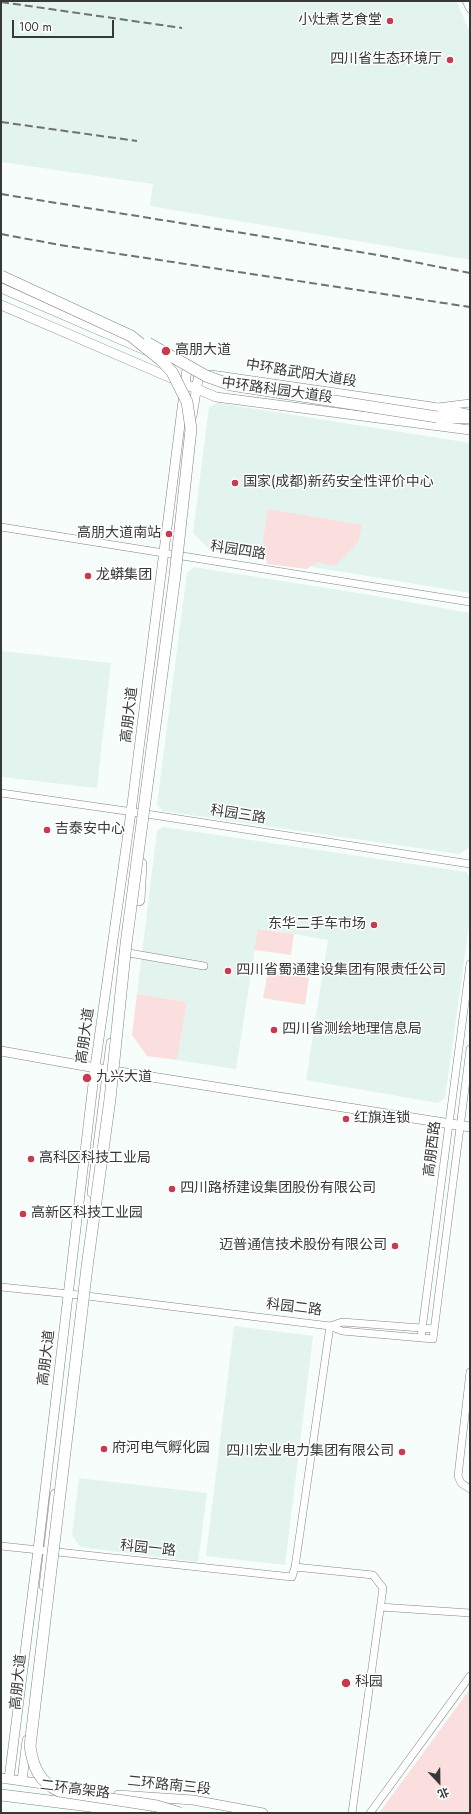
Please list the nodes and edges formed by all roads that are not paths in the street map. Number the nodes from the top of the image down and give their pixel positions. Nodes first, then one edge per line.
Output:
1 (466, 1) edge
2 (470, 9) edge
3 (1, 276) edge
4 (1, 288) edge
5 (1, 305) edge
6 (131, 336) junction
7 (187, 369) junction
8 (198, 373) junction
9 (185, 384) junction
10 (195, 388) junction
11 (470, 403) edge
12 (434, 412) junction
13 (470, 416) edge
14 (470, 430) edge
15 (1, 527) edge
16 (165, 553) junction
17 (175, 554) junction
18 (470, 602) edge
19 (1, 793) edge
20 (136, 812) junction
21 (470, 864) edge
22 (123, 952) junction
23 (470, 964) edge
24 (204, 966) dead end
25 (470, 1049) edge
26 (1, 1051) edge
27 (95, 1067) junction
28 (107, 1070) junction
29 (110, 1099) junction
30 (449, 1124) junction
31 (465, 1126) edge
32 (1, 1287) edge
33 (69, 1294) junction
34 (79, 1295) junction
35 (330, 1326) junction
36 (423, 1328) junction
37 (434, 1329) junction
38 (421, 1338) junction
39 (470, 1372) edge
40 (470, 1489) edge
41 (1, 1546) edge
42 (43, 1551) junction
43 (295, 1567) junction
44 (292, 1577) joint
45 (380, 1607) junction
46 (470, 1613) edge
47 (470, 1676) edge
48 (5, 1778) edge
49 (22, 1781) junction
50 (1, 1795) edge
51 (146, 1813) edge
52 (180, 1813) edge
53 (263, 1813) edge
54 (352, 1813) edge
55 (370, 1813) edge

1 - 2 street
3 - 6 highway, bridge
4 - 7 main road, 中环路武阳大道段
5 - 9 main road, 中环路科园大道段
6 - 12 highway, bridge
6 - 29 highway, bridge
7 - 8 main road, 中环路武阳大道段
7 - 9 main road, 高朋大道
8 - 10 main road, 高朋大道
8 - 12 main road, 中环路武阳大道段
9 - 10 main road, 中环路科园大道段
9 - 16 main road, 高朋大道
10 - 14 main road, 中环路科园大道段
10 - 17 main road, 高朋大道
11 - 12 street
12 - 13 highway
15 - 16 street, 科园四路
16 - 17 street, 科园四路
16 - 20 main road, 高朋大道
17 - 18 street, 科园四路
17 - 20 main road, 高朋大道
19 - 20 street, 科园三路
20 - 21 street, 科园三路
20 - 22 main road, 高朋大道
20 - 27 main road, 高朋大道
20 - 29 highway, bridge
22 - 24 street
22 - 28 main road, 高朋大道
23 - 30 street, 高朋西路
25 - 31 street, 高朋西路
26 - 27 main road
27 - 28 main road
27 - 33 main road, 高朋大道
28 - 30 main road
28 - 34 main road, 高朋大道
29 - 52 highway, bridge
30 - 31 main road
30 - 36 street, 高朋西路
31 - 37 street, 高朋西路
32 - 33 street, 科园二路
33 - 34 street, 科园二路
33 - 42 main road, 高朋大道
34 - 35 street, 科园二路
34 - 42 main road, 高朋大道
35 - 36 street
35 - 38 street
35 - 43 street, 科园二路
36 - 37 street
36 - 38 street, 高朋西路
37 - 38 street, 高朋西路
39 - 40 street
41 - 42 street, 科园一路
42 - 44 street, 科园一路
42 - 48 main road, 高朋大道
42 - 49 main road, 高朋大道
43 - 44 street, 科园二路
43 - 45 street
45 - 46 street
45 - 54 street
47 - 55 street
48 - 49 main road, 二环路南三段
49 - 53 main road, 二环路南三段
50 - 51 highway, 二环高架路

